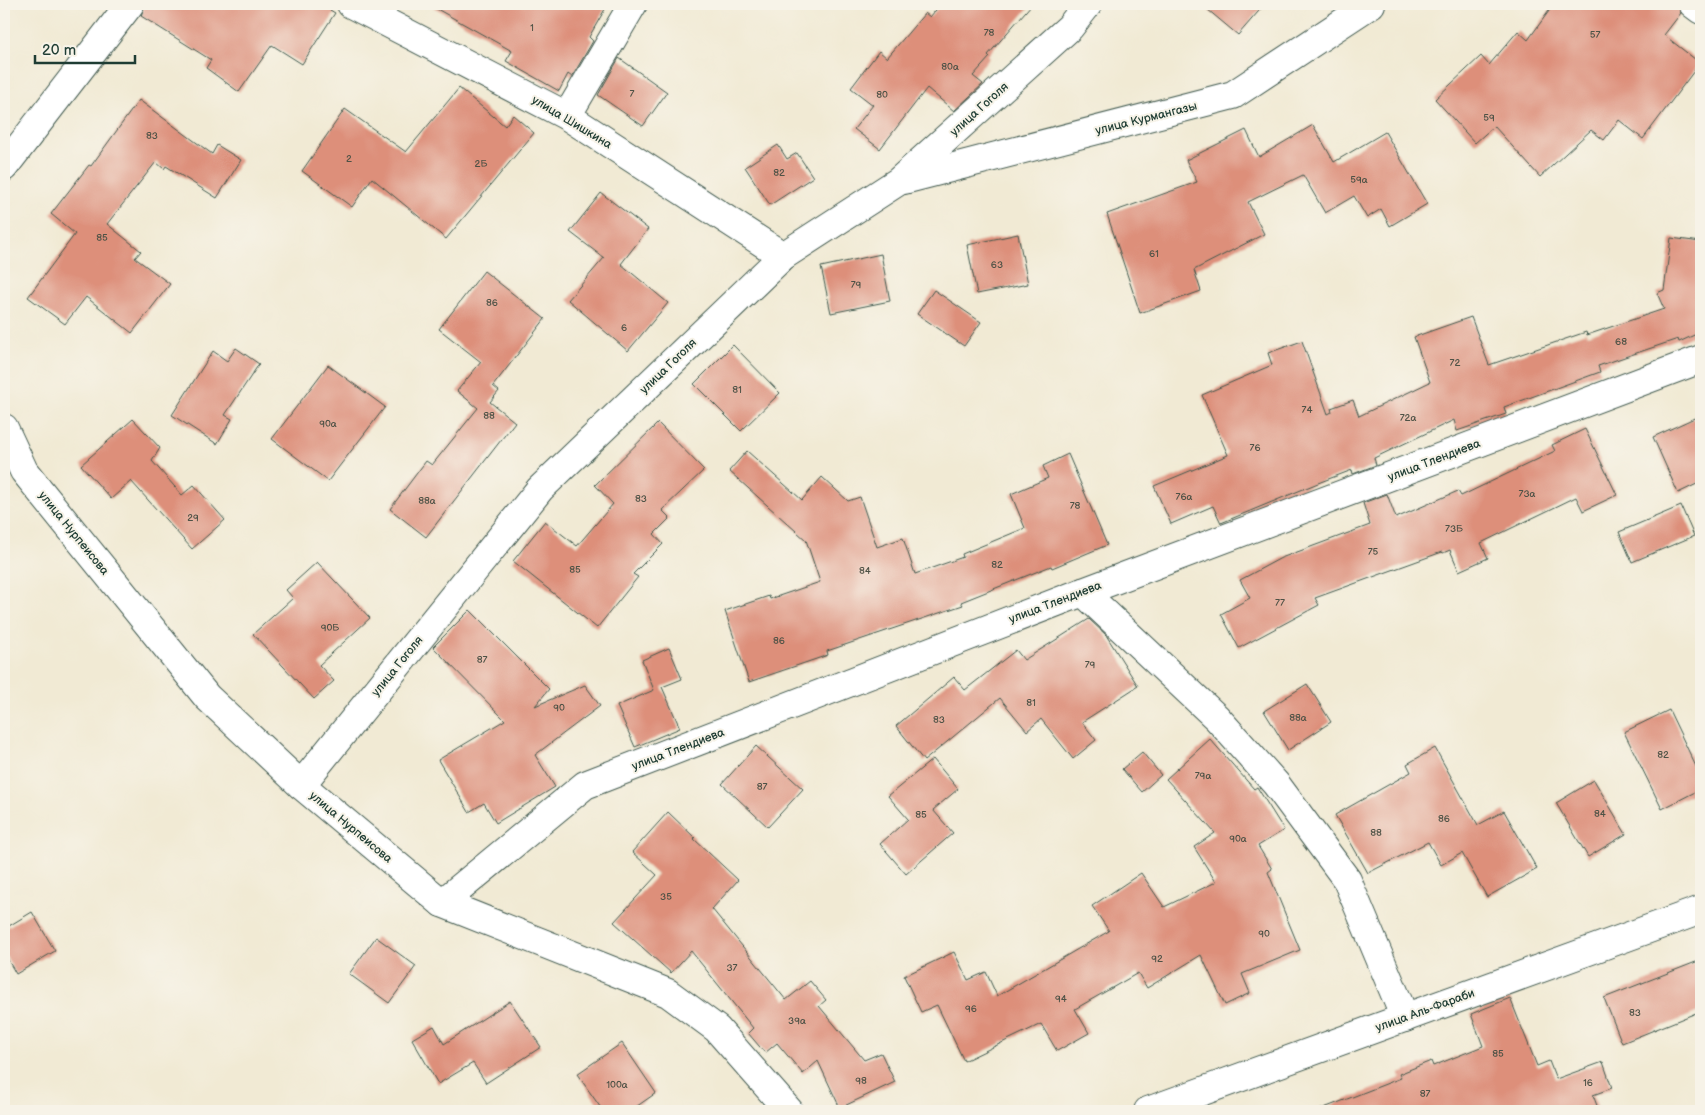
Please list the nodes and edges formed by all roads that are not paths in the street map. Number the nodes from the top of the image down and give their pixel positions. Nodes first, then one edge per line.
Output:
1 (130, 4) edge
2 (352, 4) edge
3 (633, 4) edge
4 (1088, 4) edge
5 (1371, 4) edge
6 (1693, 4) edge
7 (1701, 10) edge
8 (567, 116) junction
9 (4, 167) edge
10 (899, 182) junction
11 (783, 256) junction
12 (1701, 359) edge
13 (4, 428) edge
14 (1082, 592) junction
15 (302, 785) junction
16 (442, 903) junction
17 (1701, 910) edge
18 (1405, 1018) junction
19 (789, 1111) edge
20 (1148, 1111) edge

1 - 9 street
2 - 8 street, улица Шишкина
3 - 8 street
4 - 10 street, улица Гоголя
5 - 10 street, улица Курмангазы
6 - 7 street
8 - 11 street, улица Шишкина
10 - 11 street, улица Гоголя
11 - 15 street, улица Гоголя
12 - 14 street, улица Тлендиева
13 - 15 street, улица Нурпеисова
14 - 16 street, улица Тлендиева
14 - 18 street
15 - 16 street, улица Нурпеисова
16 - 19 street, улица Нурпеисова
17 - 18 street, улица Аль-Фараби
18 - 20 street, улица Аль-Фараби

